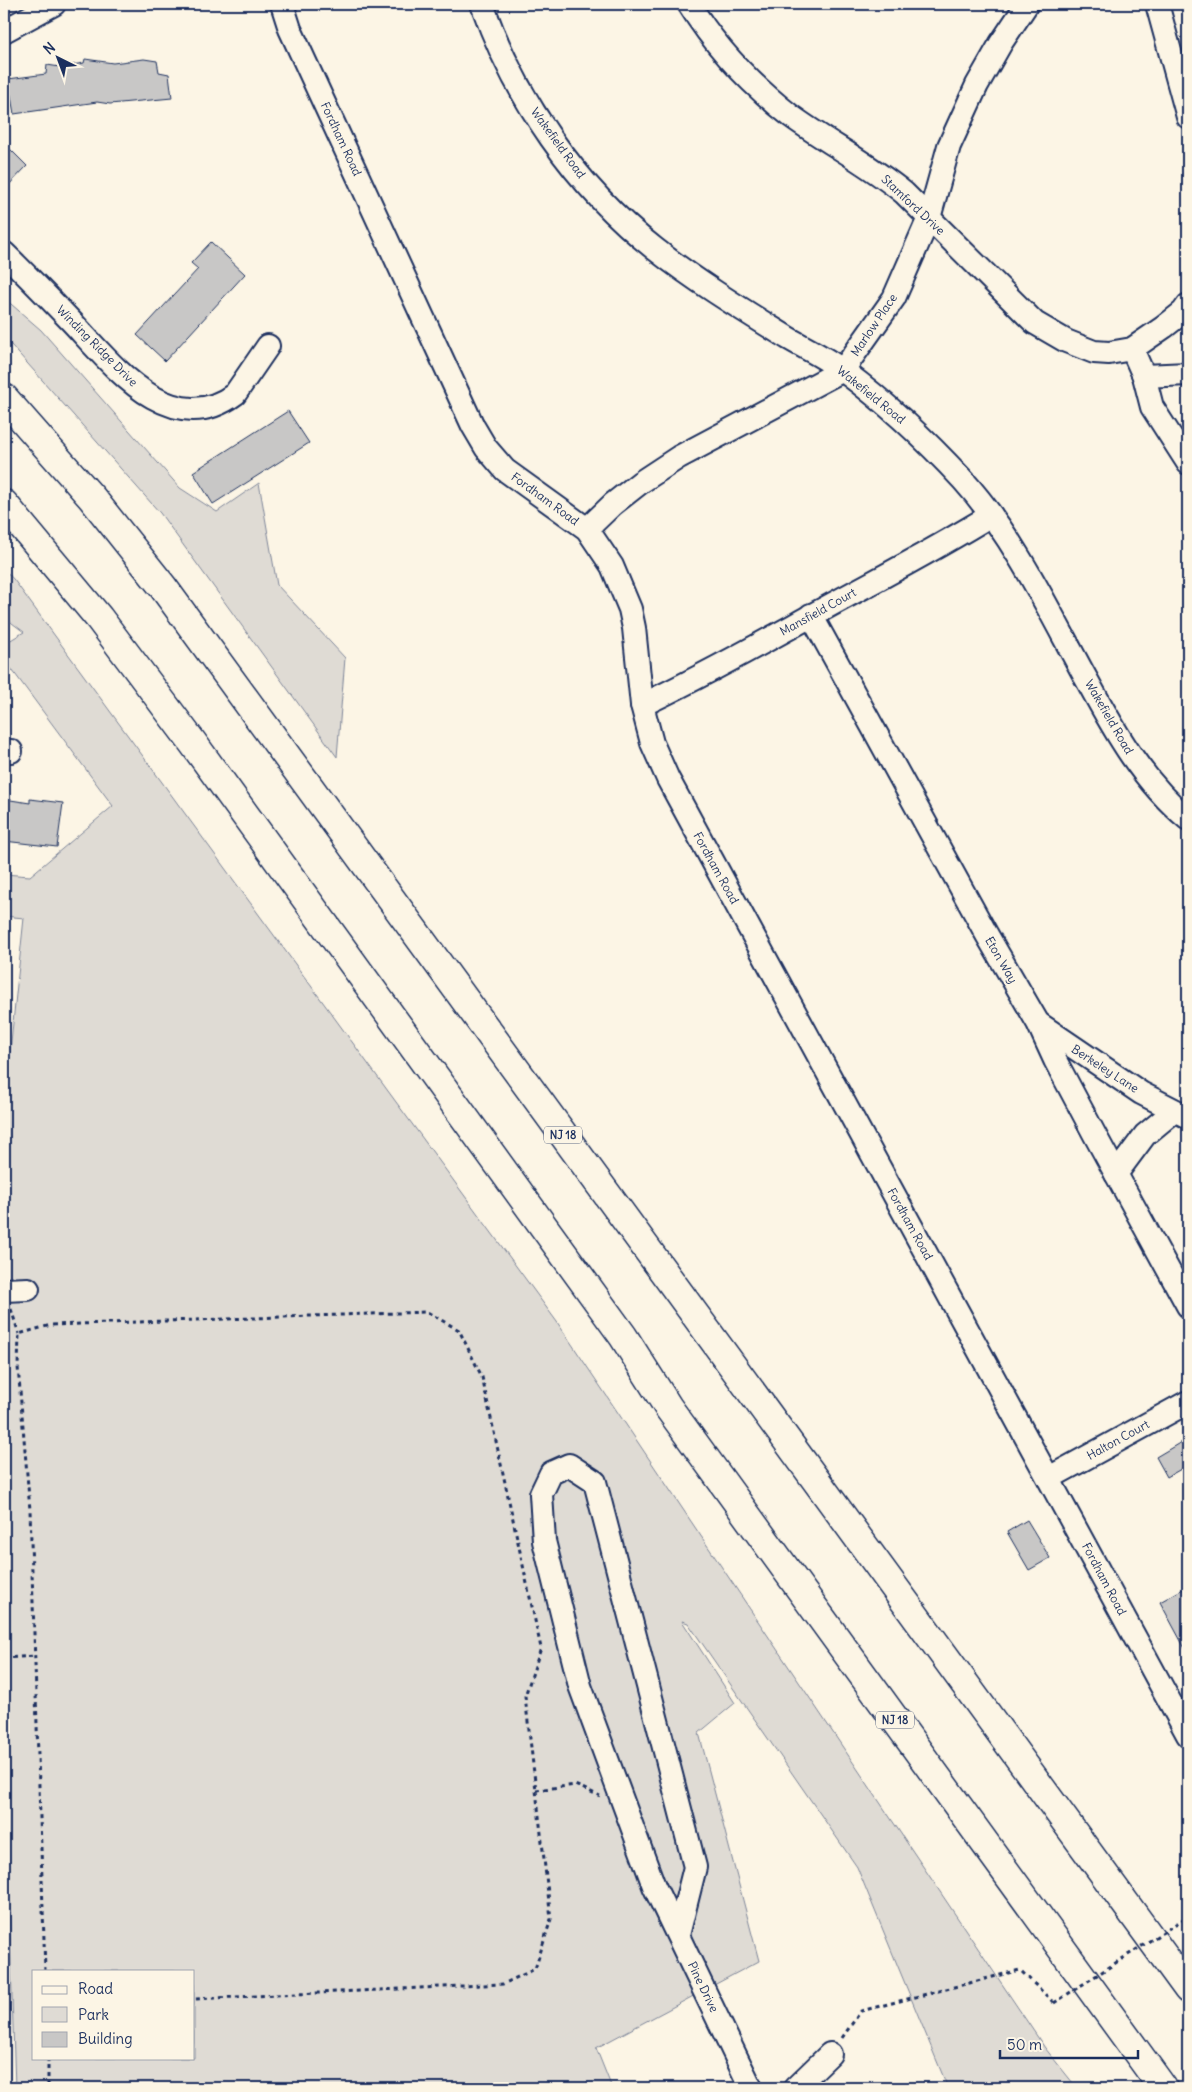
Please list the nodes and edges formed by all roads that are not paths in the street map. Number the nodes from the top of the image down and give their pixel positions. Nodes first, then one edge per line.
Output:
1 (54, 4) edge
2 (282, 4) edge
3 (482, 4) edge
4 (689, 4) edge
5 (1028, 4) edge
6 (1157, 4) edge
7 (4, 31) edge
8 (1188, 117) edge
9 (929, 218) junction
10 (4, 253) edge
11 (1188, 305) edge
12 (268, 346) dead end
13 (1132, 349) junction
14 (844, 370) junction
15 (1188, 374) edge
16 (1144, 376) junction
17 (4, 398) edge
18 (1188, 464) edge
19 (4, 504) edge
20 (990, 515) junction
21 (587, 529) junction
22 (811, 616) junction
23 (642, 705) junction
24 (1188, 819) edge
25 (1038, 1023) junction
26 (1181, 1114) edge
27 (1116, 1174) junction
28 (28, 1289) dead end
29 (4, 1290) edge
30 (1188, 1306) edge
31 (1188, 1402) edge
32 (1049, 1478) junction
33 (1188, 1735) edge
34 (678, 1935) junction
35 (1188, 1989) edge
36 (1110, 2018) junction
37 (830, 2054) road end
38 (751, 2088) edge
39 (795, 2088) edge
40 (1146, 2088) edge
41 (1163, 2088) edge

1 - 7 street
2 - 21 street, Fordham Road
3 - 14 street, Wakefield Road
4 - 9 street, Stamford Drive
5 - 9 street, Marlow Place
6 - 8 street
9 - 13 street, Stamford Drive
9 - 14 street, Marlow Place
10 - 12 street, Winding Ridge Drive
11 - 13 street
13 - 16 street
14 - 20 street, Wakefield Road
14 - 21 street, Marlow Place
15 - 16 street
16 - 18 street
17 - 35 highway, NJ 18
19 - 36 highway, NJ 18
20 - 22 street, Mansfield Court
20 - 24 street, Wakefield Road
21 - 23 street, Fordham Road
22 - 23 street, Mansfield Court
22 - 25 street, Eton Way
23 - 32 street, Fordham Road
25 - 26 street, Berkeley Lane
25 - 27 street, Eton Way
26 - 27 street, Berkeley Lane
27 - 30 street, Eton Way
28 - 29 street
31 - 32 street, Halton Court
32 - 33 street, Fordham Road
34 - 34 street, Pine Drive
34 - 38 street, Pine Drive
36 - 40 highway
36 - 41 highway, NJ 18
37 - 39 street

